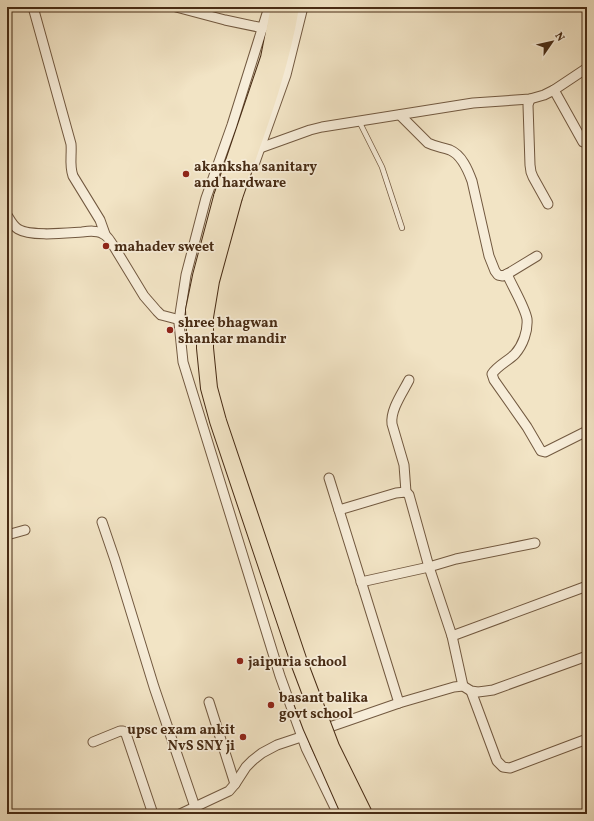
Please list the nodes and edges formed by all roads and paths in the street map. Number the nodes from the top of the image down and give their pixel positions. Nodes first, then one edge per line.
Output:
1 (34, 7) edge
2 (176, 7) edge
3 (269, 7) edge
4 (280, 7) edge
5 (292, 7) edge
6 (303, 7) edge
7 (263, 28) junction
8 (587, 68) edge
9 (554, 90) junction
10 (530, 99) junction
11 (400, 115) junction
12 (359, 121) junction
13 (583, 142) dead end
14 (260, 148) junction
15 (228, 197) junction
16 (548, 204) dead end
17 (7, 215) edge
18 (402, 228) dead end
19 (105, 234) junction
20 (537, 256) dead end
21 (507, 274) junction
22 (179, 320) junction
23 (209, 324) junction
24 (409, 380) dead end
25 (587, 431) edge
26 (329, 478) dead end
27 (406, 492) junction
28 (339, 510) junction
29 (102, 522) dead end
30 (24, 530) dead end
31 (7, 535) edge
32 (535, 543) dead end
33 (429, 567) junction
34 (361, 582) junction
35 (587, 586) edge
36 (452, 636) junction
37 (587, 656) edge
38 (467, 689) junction
39 (209, 702) dead end
40 (399, 703) junction
41 (329, 727) junction
42 (302, 736) junction
43 (587, 739) edge
44 (93, 742) dead end
45 (235, 784) junction
46 (196, 807) junction
47 (153, 814) edge
48 (180, 814) edge
49 (338, 814) edge
50 (350, 814) edge
51 (364, 814) edge
52 (372, 814) edge

1 - 19 street
2 - 7 street
3 - 7 street
4 - 15 highway
5 - 15 highway
6 - 14 street
7 - 22 street
8 - 9 street
9 - 10 street
9 - 13 street
10 - 11 street
10 - 16 street
11 - 12 street
11 - 21 street
12 - 14 street
12 - 18 lane
14 - 23 street
15 - 50 highway, bridge
15 - 51 highway, bridge
17 - 19 street
19 - 22 street
20 - 21 street
21 - 25 street
22 - 23 street
22 - 42 street
23 - 41 street
24 - 27 street
26 - 28 street
27 - 28 street
27 - 33 street
28 - 34 street
29 - 46 street
30 - 31 street
32 - 33 street
33 - 34 street
33 - 36 street
34 - 40 street
35 - 36 street
36 - 38 street
37 - 38 street
38 - 40 street
38 - 43 street
39 - 45 street
40 - 41 street
41 - 42 street
41 - 52 street
42 - 45 street
42 - 49 street
44 - 47 street
45 - 46 street
46 - 48 street

